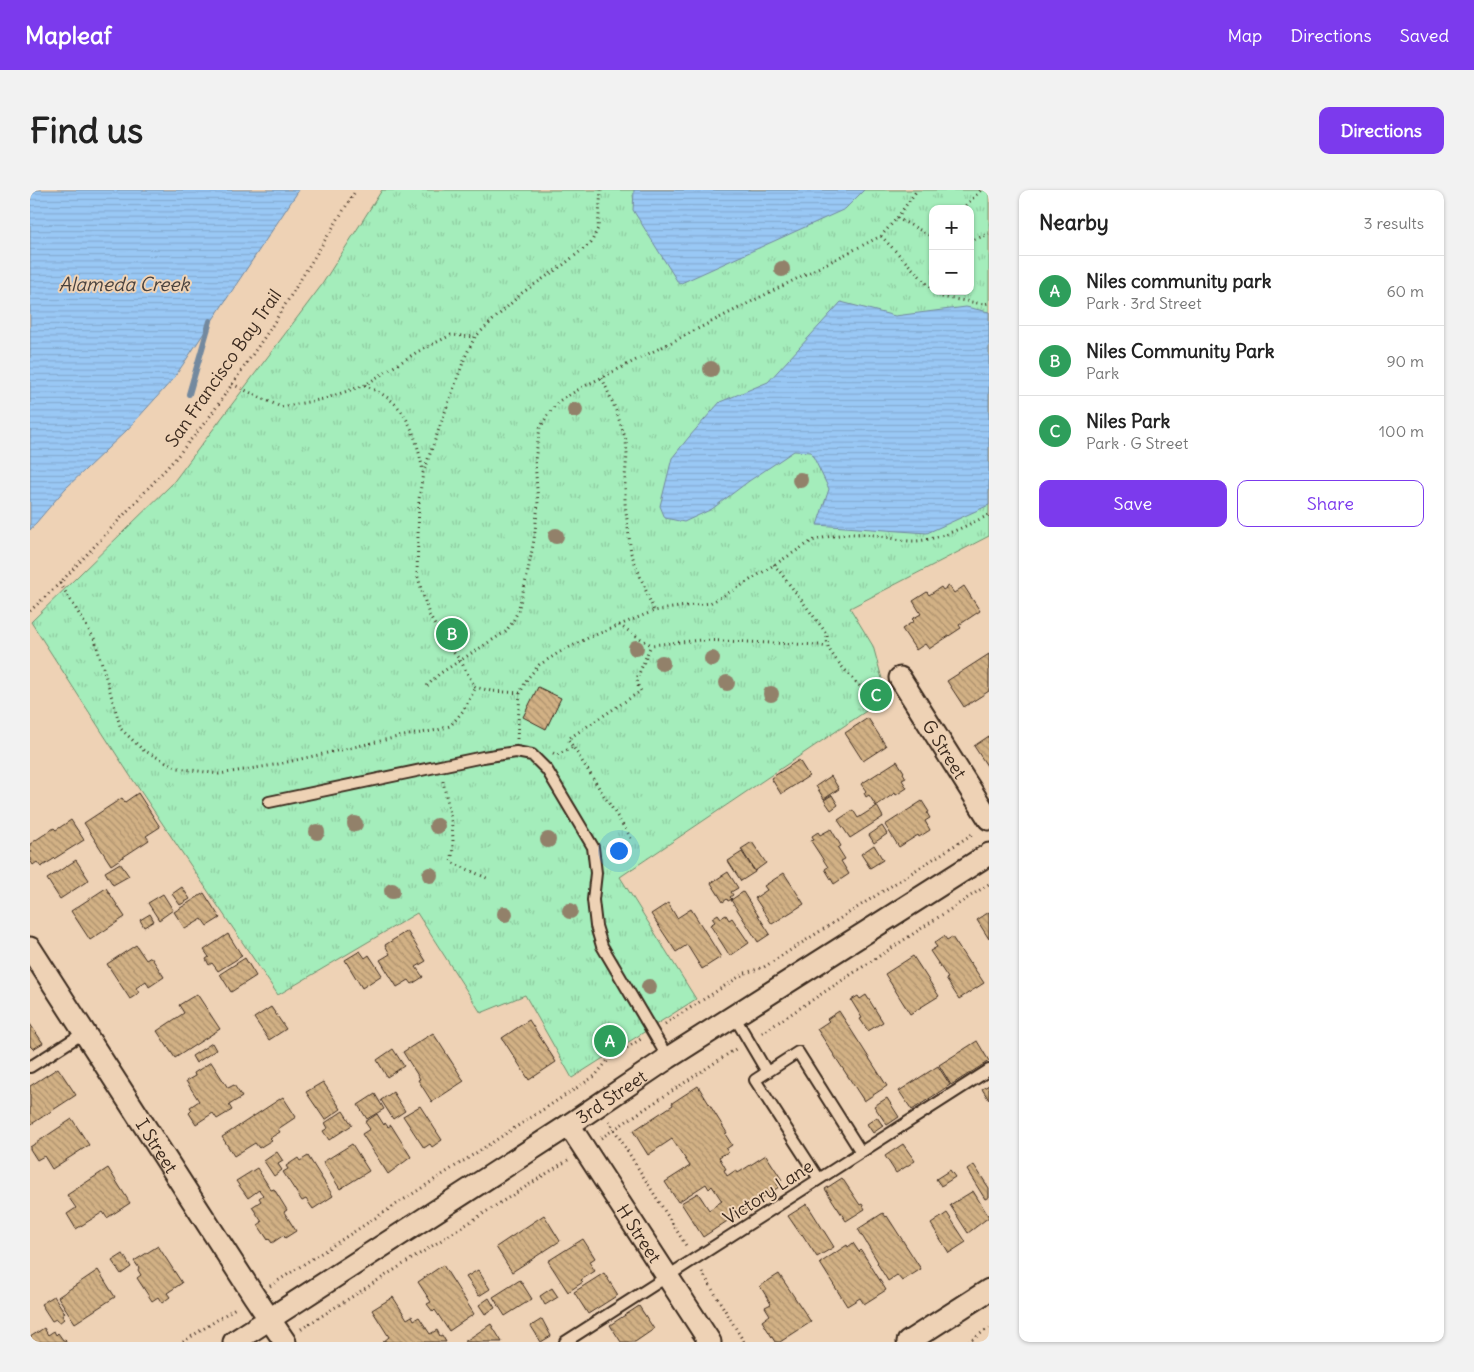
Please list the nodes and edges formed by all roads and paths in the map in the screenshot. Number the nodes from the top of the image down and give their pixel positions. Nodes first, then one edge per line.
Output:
1 (356, 190) edge
2 (601, 190) edge
3 (917, 190) edge
4 (981, 190) edge
5 (966, 205) edge
6 (897, 218) junction
7 (989, 234) edge
8 (881, 236) junction
9 (929, 236) edge
10 (974, 240) edge
11 (929, 285) edge
12 (939, 295) edge
13 (989, 303) edge
14 (475, 337) junction
15 (602, 378) junction
16 (232, 384) junction
17 (365, 386) junction
18 (423, 474) junction
19 (989, 515) edge
20 (774, 564) junction
21 (60, 584) junction
22 (30, 611) edge
23 (654, 611) junction
24 (618, 625) junction
25 (651, 645) junction
26 (828, 647) junction
27 (460, 660) junction
28 (900, 678) joint
29 (428, 686) dead end
30 (476, 687) junction
31 (520, 693) junction
32 (516, 752) junction
33 (440, 765) junction
34 (269, 802) dead end
35 (982, 825) edge
36 (631, 838) dead end
37 (989, 854) edge
38 (489, 879) dead end
39 (989, 884) edge
40 (30, 948) edge
41 (734, 1016) junction
42 (85, 1032) junction
43 (652, 1032) junction
44 (749, 1041) junction
45 (668, 1058) junction
46 (30, 1066) edge
47 (989, 1070) edge
48 (767, 1072) junction
49 (584, 1082) junction
50 (599, 1105) junction
51 (570, 1125) junction
52 (614, 1129) junction
53 (585, 1149) junction
54 (862, 1152) junction
55 (819, 1179) junction
56 (694, 1259) junction
57 (667, 1276) junction
58 (989, 1290) edge
59 (254, 1296) junction
60 (269, 1319) junction
61 (989, 1328) edge
62 (285, 1341) edge
63 (183, 1342) edge
64 (234, 1342) edge
65 (565, 1342) edge
66 (710, 1342) edge
67 (744, 1342) edge
68 (908, 1342) edge
69 (968, 1342) edge

1 - 16 path, San Francisco Bay Trail
2 - 14 path
3 - 6 path
4 - 5 path
6 - 8 path
6 - 9 path
7 - 10 path
8 - 11 path
8 - 15 path
12 - 13 path
14 - 17 path
14 - 18 path
15 - 23 path
15 - 27 path
16 - 17 path
16 - 21 path, San Francisco Bay Trail
17 - 18 path
18 - 27 path
19 - 20 path
20 - 23 path
20 - 26 path
21 - 22 path, San Francisco Bay Trail
21 - 30 path
23 - 24 path
24 - 25 path
24 - 31 path
25 - 26 path
25 - 36 path
26 - 28 path
27 - 29 path
27 - 30 path
28 - 35 street, G Street
30 - 31 path
31 - 32 path
32 - 33 lane
32 - 43 lane
33 - 34 lane
33 - 38 path
35 - 43 path
37 - 41 street, 3rd Street
39 - 44 path
40 - 42 street, I Street
41 - 44 lane
41 - 45 street, 3rd Street
42 - 46 lane
42 - 59 street, I Street
43 - 45 lane
43 - 49 path
44 - 48 lane
44 - 52 path
45 - 50 street, 3rd Street
47 - 54 lane, Victory Lane
48 - 54 lane
48 - 55 lane
49 - 50 path
49 - 59 path
50 - 51 street, 3rd Street
50 - 52 path
51 - 53 street, H Street
51 - 60 street, 3rd Street
52 - 53 path
52 - 56 path
53 - 57 street, H Street
53 - 62 path
54 - 55 lane, Victory Lane
55 - 56 lane, Victory Lane
56 - 57 lane, Victory Lane
56 - 67 path
57 - 65 lane, Victory Lane
57 - 66 street, H Street
58 - 68 street
59 - 60 street, I Street
59 - 63 path
60 - 62 street, I Street
60 - 64 street, 3rd Street
61 - 69 path

